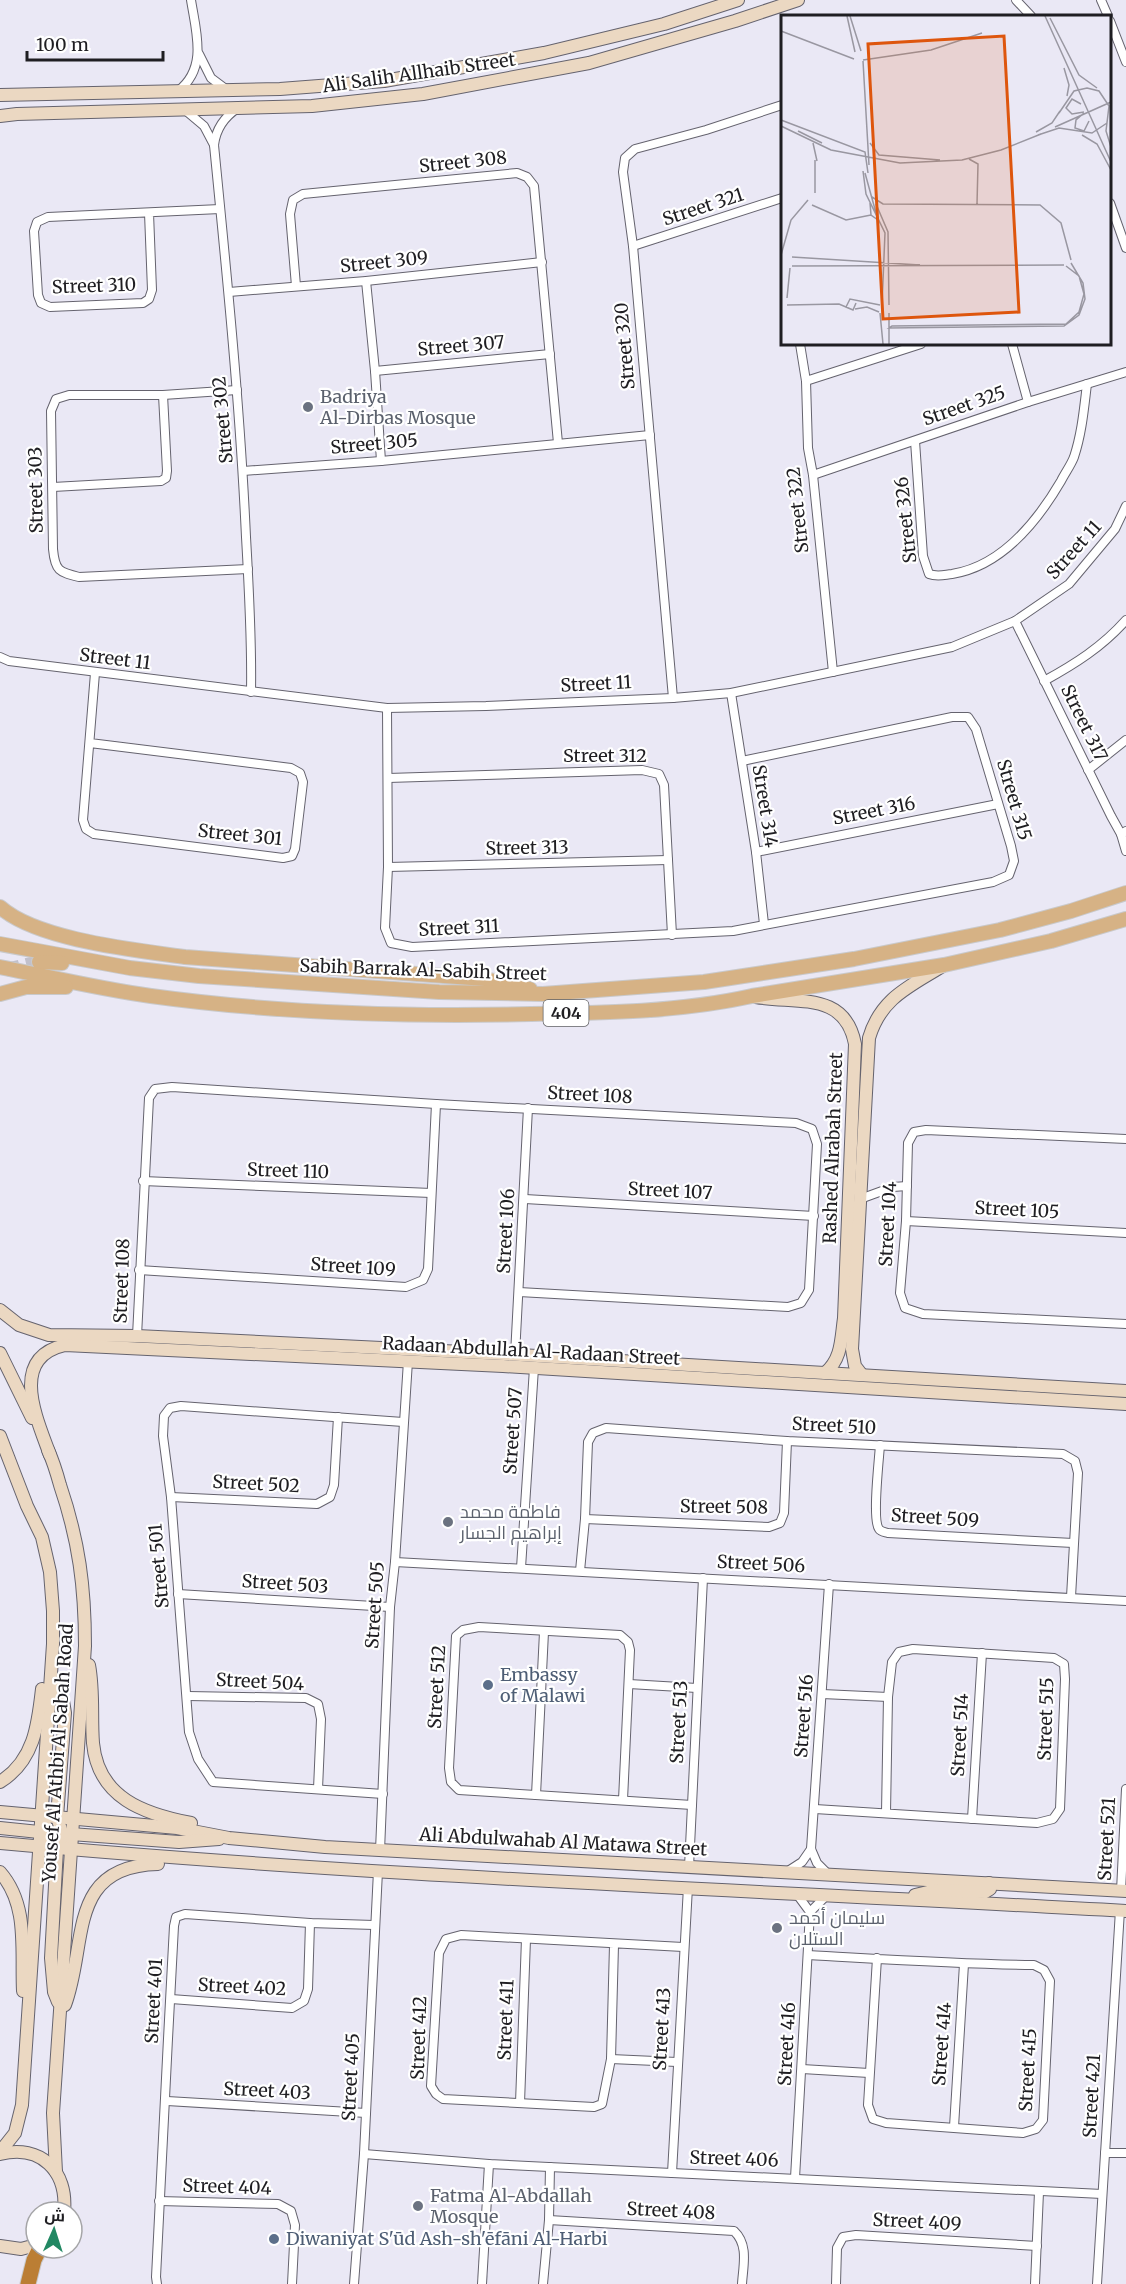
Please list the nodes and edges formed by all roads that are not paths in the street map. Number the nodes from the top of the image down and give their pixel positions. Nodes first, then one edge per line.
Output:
1 (192, 0) edge
2 (738, 0) edge
3 (798, 0) edge
4 (1016, 0) edge
5 (1024, 0) edge
6 (1101, 0) edge
7 (1031, 15) edge
8 (1032, 15) edge
9 (1108, 15) edge
10 (664, 24) junction
11 (1111, 24) edge
12 (669, 39) junction
13 (199, 54) junction
14 (1126, 62) edge
15 (417, 76) junction
16 (178, 91) junction
17 (229, 91) junction
18 (423, 94) junction
19 (0, 95) edge
20 (781, 106) edge
21 (238, 108) junction
22 (184, 110) junction
23 (0, 116) edge
24 (214, 145) junction
25 (781, 199) edge
26 (1111, 206) edge
27 (220, 209) junction
28 (148, 213) junction
29 (633, 246) junction
30 (1126, 248) edge
31 (542, 262) junction
32 (366, 281) junction
33 (296, 286) junction
34 (229, 292) junction
35 (800, 345) edge
36 (918, 345) edge
37 (1012, 345) edge
38 (550, 354) junction
39 (375, 371) junction
40 (1126, 372) edge
41 (806, 381) junction
42 (1087, 384) junction
43 (237, 390) junction
44 (162, 395) junction
45 (1028, 402) junction
46 (650, 435) junction
47 (915, 441) junction
48 (558, 443) junction
49 (381, 461) junction
50 (243, 471) junction
51 (813, 475) junction
52 (52, 487) junction
53 (1126, 506) edge
54 (248, 569) junction
55 (1126, 620) edge
56 (1015, 621) junction
57 (0, 657) edge
58 (5, 661) edge
59 (833, 672) junction
60 (95, 673) junction
61 (1044, 681) junction
62 (250, 692) junction
63 (731, 693) junction
64 (673, 698) junction
65 (387, 708) junction
66 (1126, 740) edge
67 (90, 743) junction
68 (742, 761) junction
69 (1088, 770) junction
70 (388, 777) junction
71 (998, 804) junction
72 (1124, 832) edge
73 (1126, 851) edge
74 (756, 852) junction
75 (668, 860) junction
76 (388, 867) junction
77 (1126, 893) edge
78 (0, 907) edge
79 (1126, 919) edge
80 (764, 924) junction
81 (672, 935) junction
82 (0, 944) edge
83 (39, 962) tunnel mouth
84 (944, 965) junction
85 (0, 967) edge
86 (94, 987) junction
87 (383, 988) junction
88 (0, 994) edge
89 (543, 994) junction
90 (752, 996) junction
91 (436, 1104) junction
92 (528, 1108) junction
93 (1126, 1138) edge
94 (144, 1181) junction
95 (907, 1186) junction
96 (431, 1193) junction
97 (525, 1199) junction
98 (860, 1199) junction
99 (813, 1216) junction
100 (906, 1221) junction
101 (1126, 1233) edge
102 (139, 1270) junction
103 (519, 1292) junction
104 (0, 1310) edge
105 (1126, 1324) edge
106 (49, 1335) junction
107 (137, 1336) junction
108 (846, 1348) junction
109 (296, 1350) junction
110 (49, 1351) junction
111 (0, 1353) edge
112 (515, 1355) junction
113 (408, 1362) junction
114 (534, 1368) junction
115 (639, 1368) junction
116 (713, 1373) junction
117 (825, 1373) junction
118 (862, 1375) junction
119 (1126, 1390) edge
120 (1126, 1404) edge
121 (338, 1417) junction
122 (403, 1422) junction
123 (0, 1436) edge
124 (787, 1441) junction
125 (880, 1445) junction
126 (50, 1455) junction
127 (0, 1460) edge
128 (171, 1497) junction
129 (27, 1506) junction
130 (585, 1519) junction
131 (1073, 1543) junction
132 (394, 1562) junction
133 (521, 1568) junction
134 (580, 1572) junction
135 (703, 1578) junction
136 (829, 1584) junction
137 (178, 1594) junction
138 (1071, 1597) junction
139 (1126, 1601) edge
140 (390, 1607) junction
141 (544, 1632) junction
142 (53, 1644) junction
143 (85, 1646) junction
144 (982, 1653) junction
145 (51, 1681) junction
146 (629, 1683) junction
147 (697, 1688) junction
148 (822, 1694) junction
149 (188, 1696) junction
150 (888, 1697) junction
151 (0, 1782) edge
152 (318, 1789) junction
153 (1126, 1789) edge
154 (383, 1794) junction
155 (536, 1795) junction
156 (623, 1800) junction
157 (692, 1805) junction
158 (814, 1809) junction
159 (0, 1812) edge
160 (885, 1814) junction
161 (40, 1815) junction
162 (72, 1818) junction
163 (972, 1819) junction
164 (0, 1828) edge
165 (1125, 1831) edge
166 (57, 1835) junction
167 (229, 1838) junction
168 (268, 1842) junction
169 (0, 1843) edge
170 (39, 1847) junction
171 (811, 1849) junction
172 (380, 1851) junction
173 (230, 1862) junction
174 (689, 1867) junction
175 (378, 1871) junction
176 (0, 1872) edge
177 (784, 1872) junction
178 (829, 1875) junction
179 (989, 1883) junction
180 (688, 1887) junction
181 (1124, 1891) edge
182 (796, 1893) junction
183 (827, 1894) junction
184 (908, 1898) junction
185 (1123, 1910) edge
186 (810, 1912) junction
187 (310, 1923) junction
188 (374, 1925) junction
189 (526, 1939) junction
190 (614, 1945) junction
191 (683, 1947) junction
192 (808, 1955) junction
193 (877, 1958) junction
194 (964, 1964) junction
195 (1116, 1966) junction
196 (1126, 1966) edge
197 (171, 1999) junction
198 (60, 2013) junction
199 (25, 2054) junction
200 (611, 2059) junction
201 (677, 2062) junction
202 (802, 2068) junction
203 (869, 2073) junction
204 (166, 2101) junction
205 (520, 2103) junction
206 (366, 2113) junction
207 (954, 2127) junction
208 (0, 2153) edge
209 (1105, 2153) junction
210 (1126, 2153) edge
211 (364, 2154) junction
212 (489, 2164) junction
213 (550, 2167) junction
214 (56, 2172) junction
215 (672, 2173) junction
216 (795, 2178) junction
217 (1039, 2192) junction
218 (1102, 2194) junction
219 (65, 2200) edge
220 (159, 2201) junction
221 (549, 2220) junction
222 (0, 2246) edge
223 (1037, 2246) junction
224 (24, 2248) edge
225 (34, 2260) edge
226 (28, 2284) edge
227 (157, 2284) edge
228 (292, 2284) edge
229 (354, 2284) edge
230 (482, 2284) edge
231 (543, 2284) edge
232 (742, 2284) edge
233 (836, 2284) edge
234 (1035, 2284) edge
235 (1097, 2284) edge

1 - 13 street
2 - 10 street, Ali Salih Allhaib Street
3 - 12 street, Ali Salih Allhaib Street
4 - 7 street
5 - 8 street
6 - 9 street
10 - 12 street
10 - 15 street, Ali Salih Allhaib Street
11 - 14 street
12 - 18 street, Ali Salih Allhaib Street
13 - 16 street
13 - 17 street
15 - 17 street, Ali Salih Allhaib Street
15 - 18 street
16 - 17 street, Ali Salih Allhaib Street
16 - 19 street, Ali Salih Allhaib Street
18 - 21 street, Ali Salih Allhaib Street
20 - 29 street, Street 320
21 - 22 street, Ali Salih Allhaib Street
21 - 24 street, Street 302
22 - 23 street, Ali Salih Allhaib Street
22 - 24 street, Street 302
24 - 27 street, Street 302
25 - 29 street, Street 321
26 - 30 street
27 - 28 street, Street 310
27 - 34 street, Street 302
28 - 28 street, Street 310
29 - 46 street, Street 320
31 - 32 street, Street 309
31 - 33 street, Street 308
31 - 38 street, Street 308
32 - 33 street, Street 309
32 - 39 street
33 - 34 street, Street 309
34 - 43 street, Street 302
35 - 41 street, Street 322
36 - 41 street
37 - 45 street
38 - 39 street, Street 307
38 - 48 street, Street 308
39 - 49 street
40 - 42 street, Street 325
41 - 51 street, Street 322
42 - 45 street, Street 325
42 - 47 street, Street 326
43 - 44 street, Street 303
43 - 50 street, Street 302
44 - 52 street, Street 303
44 - 52 street
45 - 47 street, Street 325
46 - 48 street, Street 305
46 - 64 street, Street 320
47 - 51 street, Street 325
48 - 49 street, Street 305
49 - 50 street, Street 305
50 - 54 street, Street 302
51 - 59 street, Street 322
52 - 54 street, Street 303
53 - 56 street, Street 11
54 - 62 street, Street 302
55 - 61 street
56 - 59 street, Street 11
56 - 61 street, Street 317
57 - 58 street, Street 11
58 - 60 street, Street 11
59 - 63 street, Street 11
60 - 62 street, Street 11
60 - 67 street, Street 301
61 - 69 street, Street 317
62 - 65 street, Street 11
63 - 64 street, Street 11
63 - 68 street, Street 314
64 - 65 street, Street 11
65 - 70 street, Street 311
66 - 69 street
67 - 67 street, Street 301
68 - 71 street, Street 315
68 - 74 street, Street 314
69 - 72 street, Street 317
70 - 75 street, Street 312
70 - 76 street, Street 311
71 - 74 street, Street 316
71 - 80 street, Street 315
72 - 73 street, Street 317
74 - 80 street, Street 314
75 - 76 street, Street 313
75 - 81 street, Street 312
76 - 81 street, Street 311
77 - 89 main road, Sabih Barrak Al-Sabih Street / 404
78 - 89 main road
79 - 84 main road, 404
80 - 81 street, Street 311
82 - 87 main road, Sabih Barrak Al-Sabih Street / 404
83 - 87 main road
84 - 90 main road, 404
84 - 98 street, Rashed Alrabah Street
85 - 86 main road, 404
86 - 88 main road
86 - 90 main road, 404
87 - 89 main road, Sabih Barrak Al-Sabih Street / 404
90 - 108 street, Rashed Alrabah Street
91 - 92 street, Street 108
91 - 94 street, Street 108
91 - 96 street, Street 109
92 - 97 street, Street 106
92 - 99 street, Street 108
93 - 95 street, Street 104
94 - 96 street, Street 110
94 - 102 street, Street 108
95 - 98 street
95 - 100 street, Street 104
96 - 102 street, Street 109
97 - 99 street, Street 107
97 - 103 street, Street 106
98 - 108 street, Rashed Alrabah Street
99 - 103 street, Street 108
100 - 101 street, Street 105
100 - 105 street, Street 104
102 - 107 street, Street 108
103 - 112 street, Street 106
104 - 106 street, Radaan Abdullah Al-Radaan Street
106 - 107 street, Radaan Abdullah Al-Radaan Street
106 - 110 street
107 - 109 street, Radaan Abdullah Al-Radaan Street
108 - 117 street, Rashed Alrabah Street
108 - 118 street, Rashed Alrabah Street
109 - 110 street, Radaan Abdullah Al-Radaan Street
109 - 112 street, Radaan Abdullah Al-Radaan Street
109 - 113 street, Radaan Abdullah Al-Radaan Street
110 - 126 street
111 - 126 street, Yousef Al Athbi Al Sabah Road
112 - 115 street, Radaan Abdullah Al-Radaan Street
113 - 114 street, Radaan Abdullah Al-Radaan Street
113 - 122 street, Street 505
114 - 115 street, Radaan Abdullah Al-Radaan Street
114 - 133 street, Street 507
115 - 116 street, Radaan Abdullah Al-Radaan Street
116 - 117 street, Radaan Abdullah Al-Radaan Street
116 - 120 street, Radaan Abdullah Al-Radaan Street
117 - 118 street, Radaan Abdullah Al-Radaan Street
118 - 119 street, Radaan Abdullah Al-Radaan Street
121 - 122 street, Street 501
121 - 128 street, Street 502
121 - 128 street, Street 501
122 - 132 street, Street 505
123 - 129 street, Yousef Al Athbi Al Sabah Road
124 - 125 street, Street 510
124 - 130 street, Street 508
124 - 130 street, Street 510
125 - 131 street, Street 510
125 - 131 street, Street 509
126 - 143 street, Yousef Al Athbi Al Sabah Road
127 - 129 street
128 - 137 street, Street 501
129 - 142 street, Yousef Al Athbi Al Sabah Road
130 - 134 street, Street 510
131 - 138 street, Street 510
132 - 133 street, Street 506
132 - 140 street, Street 505
133 - 134 street, Street 506
134 - 135 street, Street 506
135 - 136 street, Street 506
135 - 147 street, Street 513
136 - 138 street, Street 506
136 - 148 street, Street 516
137 - 140 street, Street 503
137 - 149 street, Street 501
138 - 139 street, Street 506
140 - 154 street, Street 505
141 - 146 street, Street 512
141 - 155 street
141 - 155 street, Street 512
142 - 145 street, Yousef Al Athbi Al Sabah Road
142 - 151 street
143 - 162 street, Yousef Al Athbi Al Sabah Road
143 - 168 street
144 - 150 street, Street 515
144 - 163 street, Street 514
144 - 163 street, Street 515
145 - 161 street, Yousef Al Athbi Al Sabah Road
145 - 166 street
146 - 147 street
146 - 156 street, Street 512
147 - 157 street, Street 513
148 - 150 street
148 - 158 street, Street 516
149 - 152 street, Street 501
149 - 152 street, Street 504
150 - 160 street, Street 515
152 - 154 street, Street 501
153 - 165 street, Street 521
154 - 172 street, Street 505
155 - 156 street, Street 512
156 - 157 street, Street 512
157 - 174 street, Street 513
158 - 160 street, Street 515
158 - 171 street, Street 516
159 - 161 street
160 - 163 street, Street 515
161 - 166 street, Yousef Al Athbi Al Sabah Road
162 - 166 street, Ali Abdulwahab Al Matawa Street
162 - 167 street, Ali Abdulwahab Al Matawa Street
164 - 166 street
165 - 181 street, Street 521
166 - 167 street
166 - 170 street, Yousef Al Athbi Al Sabah Road
166 - 170 street, Ali Abdulwahab Al Matawa Street
166 - 173 street, Ali Abdulwahab Al Matawa Street
166 - 198 street
167 - 168 street, Ali Abdulwahab Al Matawa Street
168 - 172 street, Ali Abdulwahab Al Matawa Street
169 - 170 street, Ali Abdulwahab Al Matawa Street
170 - 199 street, Yousef Al Athbi Al Sabah Road
171 - 177 street
171 - 178 street
172 - 174 street, Ali Abdulwahab Al Matawa Street
173 - 175 street, Ali Abdulwahab Al Matawa Street
173 - 198 street
174 - 177 street, Ali Abdulwahab Al Matawa Street
175 - 180 street, Ali Abdulwahab Al Matawa Street
175 - 188 street, Street 405
176 - 199 street
177 - 178 street, Ali Abdulwahab Al Matawa Street
178 - 179 street, Ali Abdulwahab Al Matawa Street
179 - 181 street, Ali Abdulwahab Al Matawa Street
179 - 184 street
180 - 182 street, Ali Abdulwahab Al Matawa Street
180 - 191 street, Street 413
182 - 183 street, Ali Abdulwahab Al Matawa Street
182 - 186 street
183 - 184 street, Ali Abdulwahab Al Matawa Street
183 - 186 street
184 - 185 street, Ali Abdulwahab Al Matawa Street
185 - 195 street, Street 421
186 - 192 street, Street 416
187 - 188 street, Street 401
187 - 197 street, Street 402
187 - 197 street, Street 401
188 - 206 street, Street 405
189 - 190 street, Street 412
189 - 205 street, Street 411
189 - 205 street, Street 412
190 - 191 street, Street 412
190 - 200 street, Street 412
191 - 201 street, Street 413
192 - 193 street, Street 415
192 - 202 street, Street 416
193 - 194 street, Street 415
193 - 203 street, Street 415
194 - 207 street, Street 414
194 - 207 street, Street 415
195 - 196 street
195 - 209 street, Street 421
197 - 204 street, Street 401
198 - 214 street
199 - 208 street, Yousef Al Athbi Al Sabah Road
200 - 201 street
200 - 205 street, Street 412
201 - 215 street, Street 413
202 - 203 street
202 - 216 street, Street 416
203 - 207 street, Street 415
204 - 206 street, Street 403
204 - 220 street, Street 401
206 - 211 street, Street 405
208 - 214 street
209 - 210 street
209 - 218 street, Street 421
211 - 212 street, Street 406
211 - 229 street, Street 405
212 - 213 street, Street 406
212 - 230 street
213 - 215 street, Street 406
213 - 221 street
214 - 219 street
215 - 216 street, Street 406
216 - 217 street, Street 406
217 - 218 street, Street 406
217 - 223 street
218 - 235 street, Street 421
220 - 227 street, Street 401
220 - 228 street, Street 404
221 - 231 street
221 - 232 street, Street 408
222 - 224 street
223 - 233 street, Street 409
223 - 234 street
225 - 226 highway

